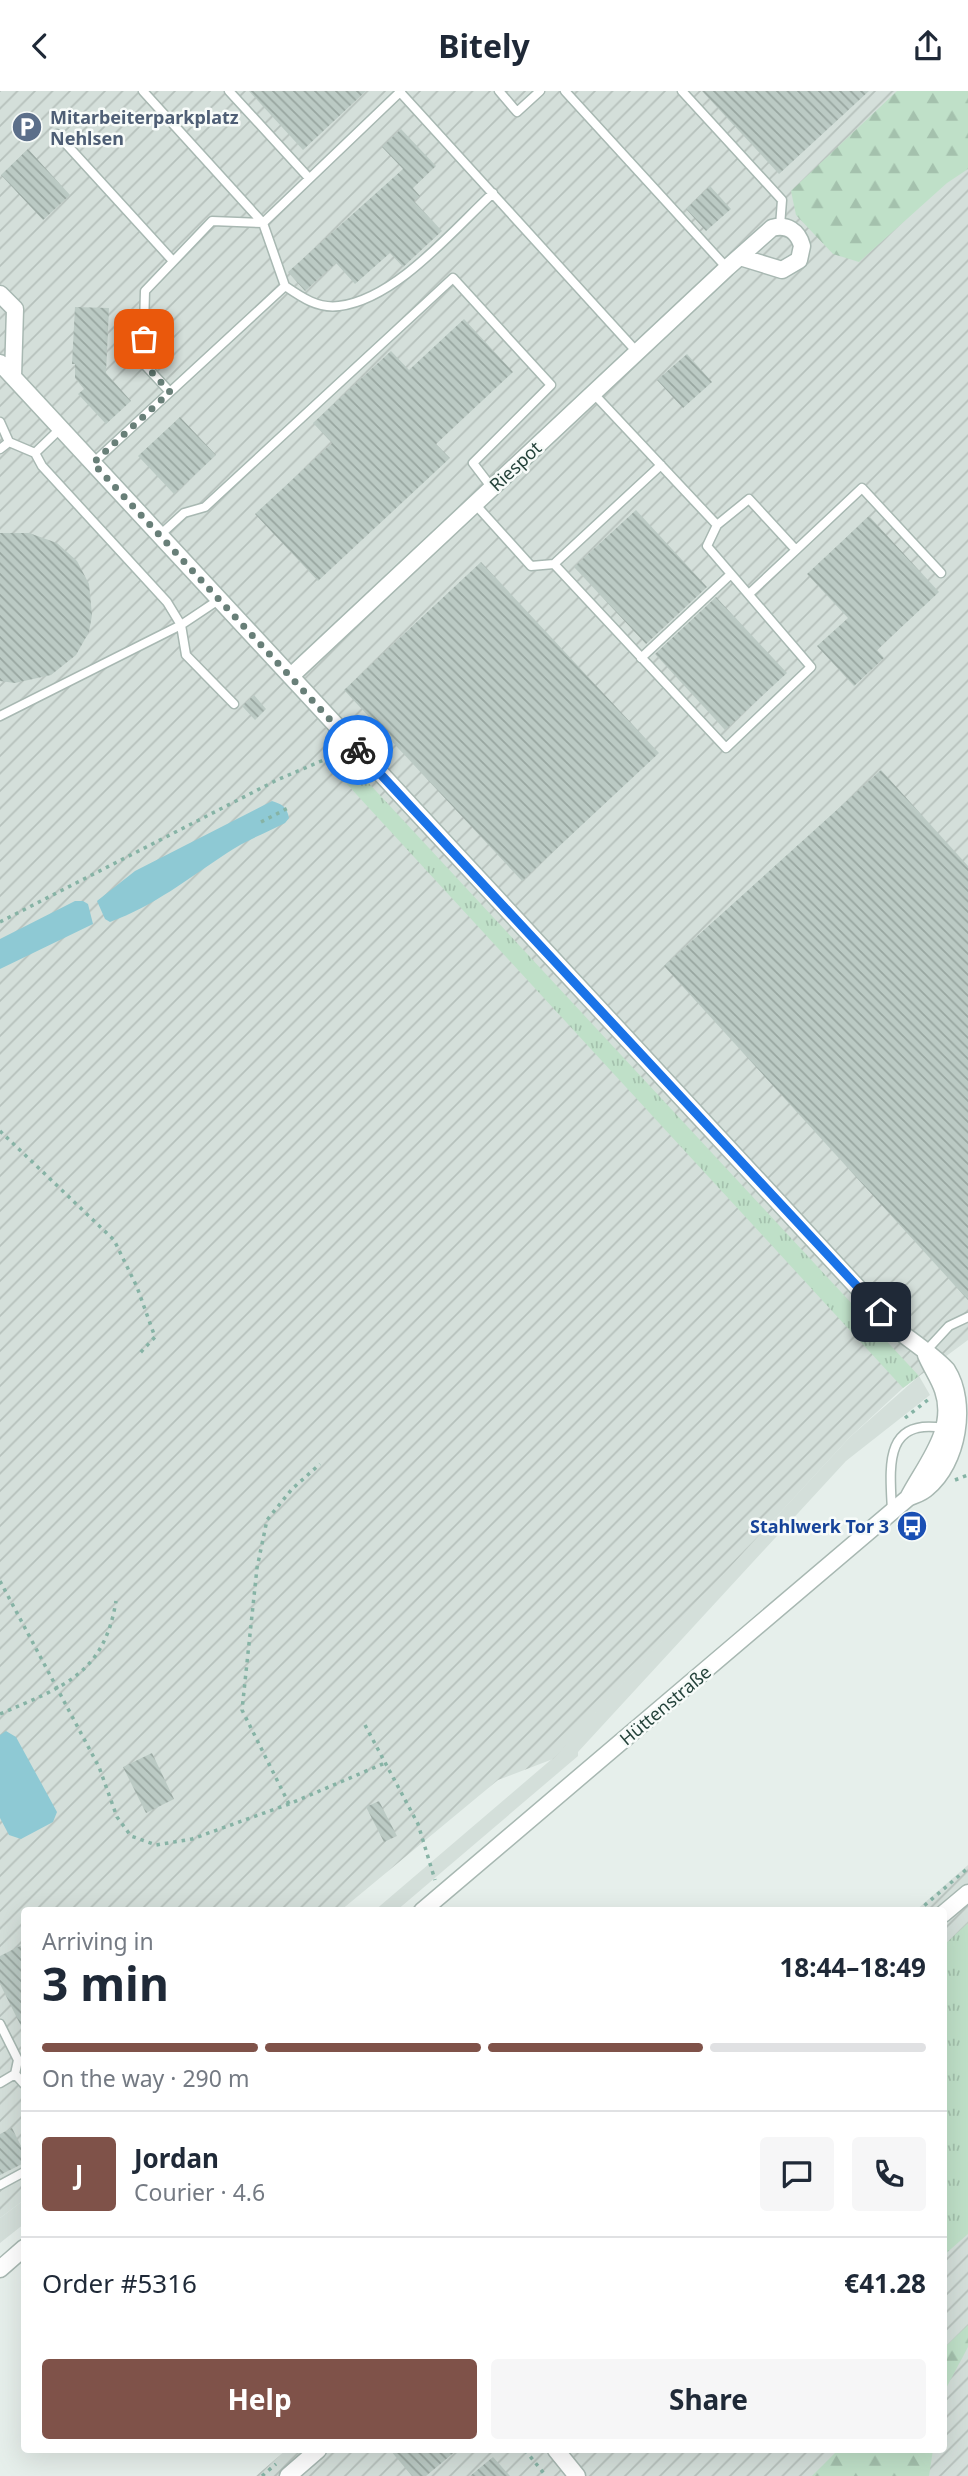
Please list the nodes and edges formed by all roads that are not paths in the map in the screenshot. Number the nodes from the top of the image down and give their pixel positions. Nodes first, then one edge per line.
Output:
1 (144, 91) edge
2 (229, 91) edge
3 (401, 91) edge
4 (499, 91) edge
5 (540, 91) edge
6 (565, 91) edge
7 (682, 91) edge
8 (57, 134) dead end
9 (309, 179) junction
10 (493, 193) junction
11 (262, 223) junction
12 (780, 226) junction
13 (740, 257) junction
14 (173, 261) junction
15 (727, 268) junction
16 (285, 286) junction
17 (0, 294) edge
18 (638, 352) junction
19 (0, 363) edge
20 (13, 377) junction
21 (170, 392) junction
22 (593, 393) junction
23 (0, 422) edge
24 (61, 428) junction
25 (9, 442) junction
26 (0, 449) edge
27 (35, 453) junction
28 (93, 463) junction
29 (660, 465) junction
30 (492, 488) junction
31 (475, 504) junction
32 (717, 525) junction
33 (160, 535) junction
34 (796, 550) junction
35 (554, 564) junction
36 (941, 573) dead end
37 (732, 574) junction
38 (749, 594) junction
39 (220, 599) junction
40 (181, 625) junction
41 (641, 658) junction
42 (291, 676) junction
43 (234, 704) dead end
44 (0, 716) edge
45 (968, 1317) edge
46 (925, 1352) junction
47 (965, 1415) edge
48 (943, 1428) junction
49 (962, 1441) edge
50 (908, 1498) junction
51 (892, 1512) junction
52 (968, 1893) edge
53 (427, 1907) edge
54 (947, 1911) edge
55 (0, 2024) edge
56 (15, 2074) junction
57 (21, 2081) edge
58 (0, 2083) edge
59 (21, 2174) edge
60 (0, 2185) edge
61 (21, 2251) edge
62 (0, 2269) edge
63 (315, 2453) edge
64 (559, 2453) edge
65 (288, 2476) edge
66 (578, 2476) edge

1 - 11 lane
2 - 9 lane
3 - 9 lane
3 - 10 lane
4 - 5 lane
6 - 15 lane
7 - 12 lane
8 - 14 lane
9 - 11 lane
10 - 16 lane
10 - 18 lane
11 - 14 lane
11 - 16 lane
12 - 13 street, Riespot
12 - 13 street
13 - 15 street, Riespot
14 - 21 lane
15 - 18 street, Riespot
16 - 21 lane
17 - 20 street
18 - 22 street, Riespot
19 - 20 street, Hüttenstraße
20 - 24 street, Hüttenstraße
21 - 28 lane
22 - 29 lane
22 - 30 street, Riespot
23 - 25 lane
24 - 27 lane
24 - 28 street, Hüttenstraße
25 - 26 lane
25 - 27 lane
27 - 40 lane
28 - 33 street, Hüttenstraße
29 - 32 lane
29 - 35 lane
30 - 31 street, Riespot
30 - 33 lane
31 - 35 lane
31 - 42 street, Riespot
32 - 34 lane
32 - 37 lane
33 - 39 street, Hüttenstraße
34 - 36 lane
34 - 38 lane
35 - 41 lane
37 - 38 lane
37 - 41 lane
38 - 41 lane
39 - 40 lane
39 - 42 street, Hüttenstraße
40 - 43 lane
40 - 44 lane
42 - 46 street, Hüttenstraße
45 - 46 lane
46 - 47 street, Hüttenstraße
46 - 48 street, Hüttenstraße
47 - 48 street
47 - 49 street, Hüttenstraße
48 - 50 street, Hüttenstraße
48 - 51 lane
49 - 50 street, Hüttenstraße
50 - 51 street, Hüttenstraße
51 - 53 street, Hüttenstraße
52 - 54 street
55 - 56 lane
56 - 57 lane
56 - 58 lane
59 - 60 lane
61 - 62 street
63 - 65 street
64 - 66 street

